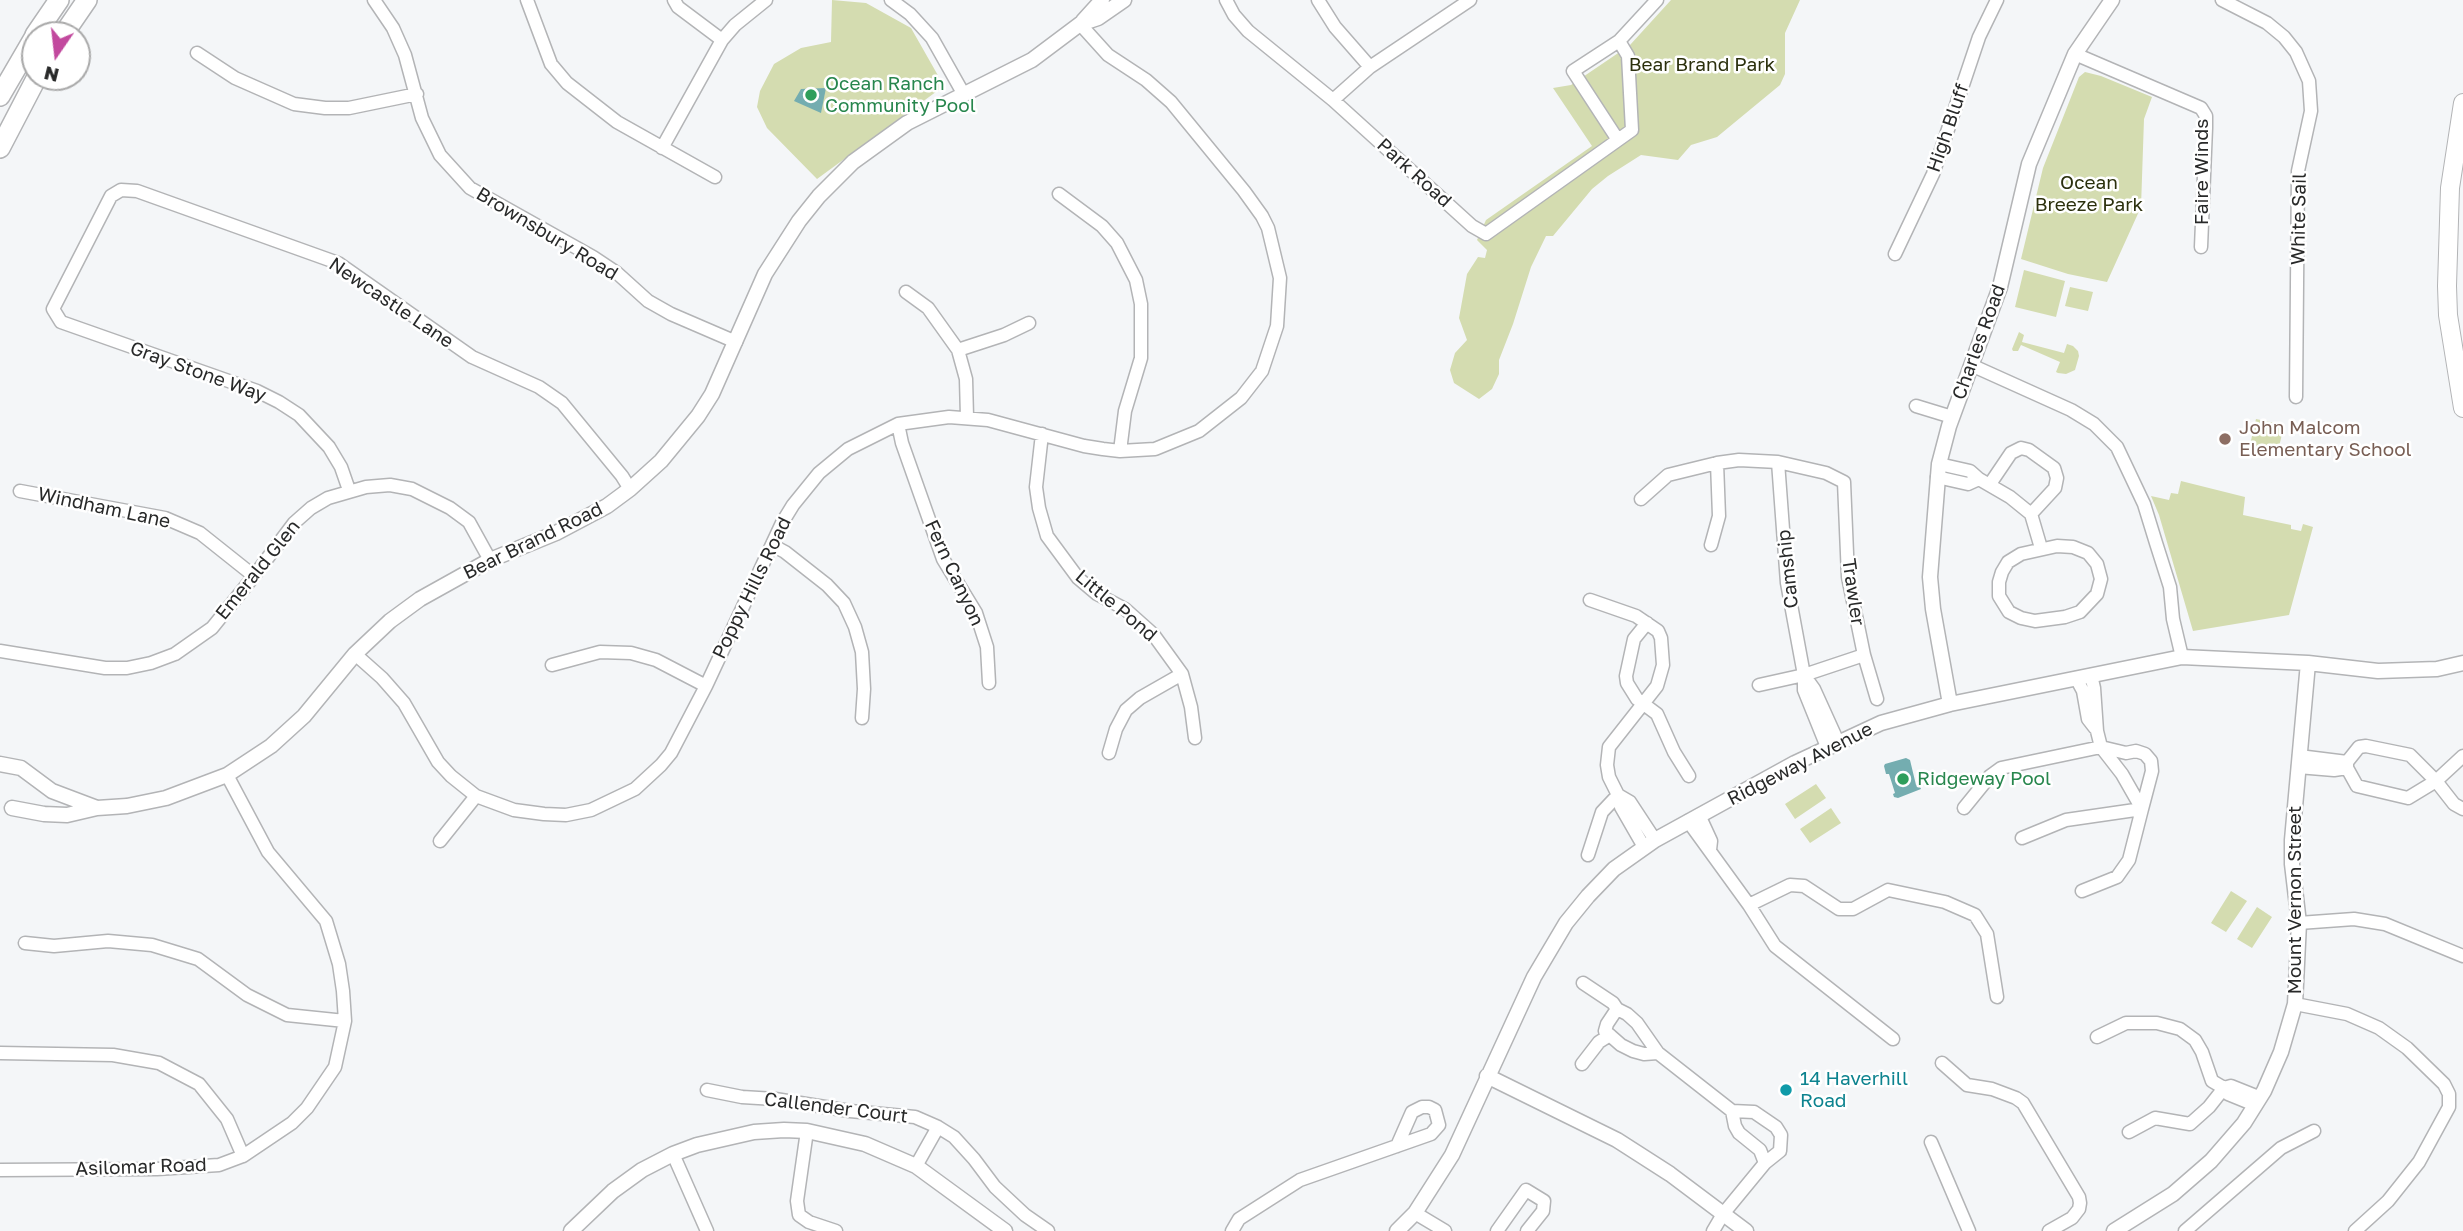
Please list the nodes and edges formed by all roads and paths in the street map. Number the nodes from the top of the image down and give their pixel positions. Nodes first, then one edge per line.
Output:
1 (59, 0) edge
2 (87, 0) edge
3 (374, 0) edge
4 (527, 0) edge
5 (674, 0) edge
6 (766, 0) edge
7 (891, 0) edge
8 (1089, 0) edge
9 (1102, 0) edge
10 (1124, 0) edge
11 (1226, 0) edge
12 (1318, 0) edge
13 (1469, 0) edge
14 (1657, 0) edge
15 (1997, 0) edge
16 (2112, 0) edge
17 (2222, 0) edge
18 (45, 21) edge
19 (73, 21) edge
20 (1080, 24) junction
21 (722, 40) junction
22 (1619, 41) junction
23 (197, 53) dead end
24 (2076, 54) junction
25 (21, 59) edge
26 (1370, 67) junction
27 (30, 91) edge
28 (963, 93) junction
29 (417, 94) junction
30 (0, 96) edge
31 (1334, 100) junction
32 (2463, 103) edge
33 (1618, 140) junction
34 (0, 148) edge
35 (662, 148) junction
36 (715, 177) dead end
37 (1059, 194) dead end
38 (2201, 247) dead end
39 (1895, 254) dead end
40 (906, 292) dead end
41 (53, 309) joint
42 (1029, 323) dead end
43 (736, 342) junction
44 (958, 350) junction
45 (1977, 368) junction
46 (2296, 397) dead end
47 (1918, 403) dead end
48 (2463, 408) edge
49 (1953, 414) junction
50 (967, 417) junction
51 (898, 424) junction
52 (1042, 433) junction
53 (1120, 451) junction
54 (1778, 462) junction
55 (1717, 463) junction
56 (1938, 471) junction
57 (1984, 482) junction
58 (630, 489) junction
59 (349, 490) junction
60 (20, 491) dead end
61 (1642, 499) dead end
62 (2031, 514) junction
63 (772, 545) junction
64 (1712, 545) dead end
65 (2041, 548) junction
66 (490, 560) junction
67 (254, 576) junction
68 (1590, 600) dead end
69 (1647, 623) junction
70 (0, 652) edge
71 (355, 654) junction
72 (1864, 655) junction
73 (2182, 657) junction
74 (2308, 663) junction
75 (2463, 663) edge
76 (552, 665) dead end
77 (1182, 674) junction
78 (1804, 675) junction
79 (2084, 677) junction
80 (989, 683) dead end
81 (1759, 685) dead end
82 (706, 686) junction
83 (1877, 699) dead end
84 (1643, 704) junction
85 (1950, 704) junction
86 (862, 718) dead end
87 (1195, 738) dead end
88 (1832, 744) junction
89 (2101, 747) junction
90 (1109, 753) dead end
91 (2463, 756) edge
92 (2299, 761) junction
93 (0, 764) edge
94 (2347, 765) junction
95 (226, 775) junction
96 (1689, 776) dead end
97 (2436, 781) junction
98 (1618, 795) junction
99 (476, 796) junction
100 (12, 808) dead end
101 (97, 808) junction
102 (1964, 808) dead end
103 (2141, 809) junction
104 (2463, 809) edge
105 (1694, 818) junction
106 (2022, 838) dead end
107 (440, 841) dead end
108 (1650, 844) junction
109 (1588, 855) dead end
110 (2082, 891) dead end
111 (1749, 905) junction
112 (2299, 923) junction
113 (26, 943) dead end
114 (2463, 956) edge
115 (1583, 983) dead end
116 (1997, 997) dead end
117 (2295, 1004) junction
118 (1617, 1009) junction
119 (345, 1021) junction
120 (1610, 1035) junction
121 (2097, 1037) dead end
122 (1893, 1039) dead end
123 (0, 1053) edge
124 (1658, 1053) junction
125 (1942, 1063) dead end
126 (1582, 1064) dead end
127 (1487, 1076) junction
128 (2224, 1088) junction
129 (707, 1090) dead end
130 (2257, 1101) junction
131 (1732, 1111) junction
132 (938, 1126) junction
133 (807, 1131) junction
134 (2314, 1131) dead end
135 (2129, 1132) dead end
136 (1931, 1142) dead end
137 (1396, 1146) dead end
138 (673, 1154) junction
139 (243, 1156) junction
140 (1765, 1163) junction
141 (916, 1166) junction
142 (0, 1170) edge
143 (1415, 1213) junction
144 (1723, 1214) junction
145 (2116, 1230) edge
146 (571, 1231) edge
147 (706, 1231) edge
148 (836, 1231) edge
149 (1005, 1231) edge
150 (1048, 1231) edge
151 (1232, 1231) edge
152 (1397, 1231) edge
153 (1445, 1231) edge
154 (1497, 1231) edge
155 (1527, 1231) edge
156 (1713, 1231) edge
157 (1745, 1231) edge
158 (1969, 1231) edge
159 (2049, 1231) edge
160 (2185, 1231) edge
161 (2355, 1231) edge

1 - 18 main road
2 - 19 main road
3 - 29 street, Brownsbury Road
4 - 35 street
5 - 21 street
6 - 21 street
7 - 28 street
8 - 20 street
9 - 20 street
10 - 20 street, Bear Brand Road
11 - 31 street, Park Road
12 - 26 street
13 - 26 street
14 - 22 street
15 - 39 street, High Bluff
16 - 24 street, Charles Road
17 - 46 street, White Sail
20 - 28 street, Bear Brand Road
20 - 53 street, Poppy Hills Road
21 - 35 street
22 - 33 street, Park Road
22 - 33 street
23 - 29 street
24 - 38 street, Faire Winds
24 - 45 street, Charles Road
25 - 30 main road
26 - 31 street
27 - 34 main road
28 - 43 street, Bear Brand Road
29 - 43 street, Brownsbury Road
31 - 33 street, Park Road
32 - 48 main road
35 - 36 street
37 - 53 street
40 - 44 street
41 - 58 street, Newcastle Lane
41 - 59 street, Gray Stone Way
42 - 44 street
43 - 58 street, Bear Brand Road
44 - 50 street
45 - 49 street, Charles Road
45 - 73 street
47 - 49 street
49 - 56 street, Charles Road
50 - 51 street, Poppy Hills Road
50 - 52 street, Poppy Hills Road
51 - 63 street, Poppy Hills Road
51 - 80 street, Fern Canyon
52 - 53 street, Poppy Hills Road
52 - 77 street, Little Pond
54 - 55 street
54 - 72 street, Trawler
54 - 78 street, Camship
55 - 61 street
55 - 64 street
56 - 57 street
56 - 85 street, Charles Road
57 - 62 street
57 - 62 street
58 - 66 street, Bear Brand Road
59 - 66 street, Emerald Glen
59 - 67 street, Emerald Glen
60 - 67 street, Windham Lane
62 - 65 street
63 - 82 street, Poppy Hills Road
63 - 86 street
65 - 65 street
66 - 71 street, Bear Brand Road
67 - 70 street, Emerald Glen
68 - 69 street
69 - 84 street
69 - 84 street
71 - 95 street, Bear Brand Road
71 - 99 street, Poppy Hills Road
72 - 78 street
72 - 83 street, Trawler
73 - 74 street, Ridgeway Avenue
73 - 79 street, Ridgeway Avenue
74 - 75 street, Ridgeway Avenue
74 - 92 street, Mount Vernon Street
76 - 82 street
77 - 87 street, Little Pond
77 - 90 street
78 - 81 street
78 - 88 street, Camship
79 - 85 street, Ridgeway Avenue
79 - 89 street
82 - 99 street, Poppy Hills Road
84 - 96 street
84 - 98 street
85 - 88 street, Ridgeway Avenue
88 - 105 street, Ridgeway Avenue
89 - 102 street
89 - 103 street
89 - 103 street
91 - 97 street
92 - 94 street
92 - 112 street, Mount Vernon Street
93 - 101 street, Bear Brand Road
94 - 97 street
94 - 97 street
95 - 101 street, Bear Brand Road
95 - 119 street, Asilomar Road
97 - 104 street
98 - 108 street
98 - 109 street
99 - 107 street
100 - 101 street, Bear Brand Road
103 - 106 street
103 - 110 street
105 - 108 street, Ridgeway Avenue
105 - 111 street
108 - 127 street, Ridgeway Avenue
111 - 116 street
111 - 122 street
112 - 114 street
112 - 117 street, Mount Vernon Street
113 - 119 street
115 - 118 street
117 - 130 street, Mount Vernon Street
117 - 161 street
118 - 120 street
118 - 124 street
119 - 139 street, Asilomar Road
120 - 124 street
120 - 126 street
121 - 128 street
123 - 139 street
124 - 131 street
125 - 159 street
127 - 143 street, Ridgeway Avenue
127 - 144 street
128 - 130 street
128 - 135 street
129 - 132 street, Callender Court
130 - 145 street, Mount Vernon Street
131 - 140 street
131 - 140 street
132 - 141 street
132 - 150 street, Callender Court
133 - 138 street
133 - 141 street
133 - 148 street
134 - 160 street
136 - 158 street
137 - 151 street
138 - 146 street
138 - 147 street
139 - 142 street, Asilomar Road
140 - 144 street
141 - 149 street
143 - 152 street, Ridgeway Avenue
143 - 153 street
144 - 156 street
144 - 157 street
154 - 155 street

